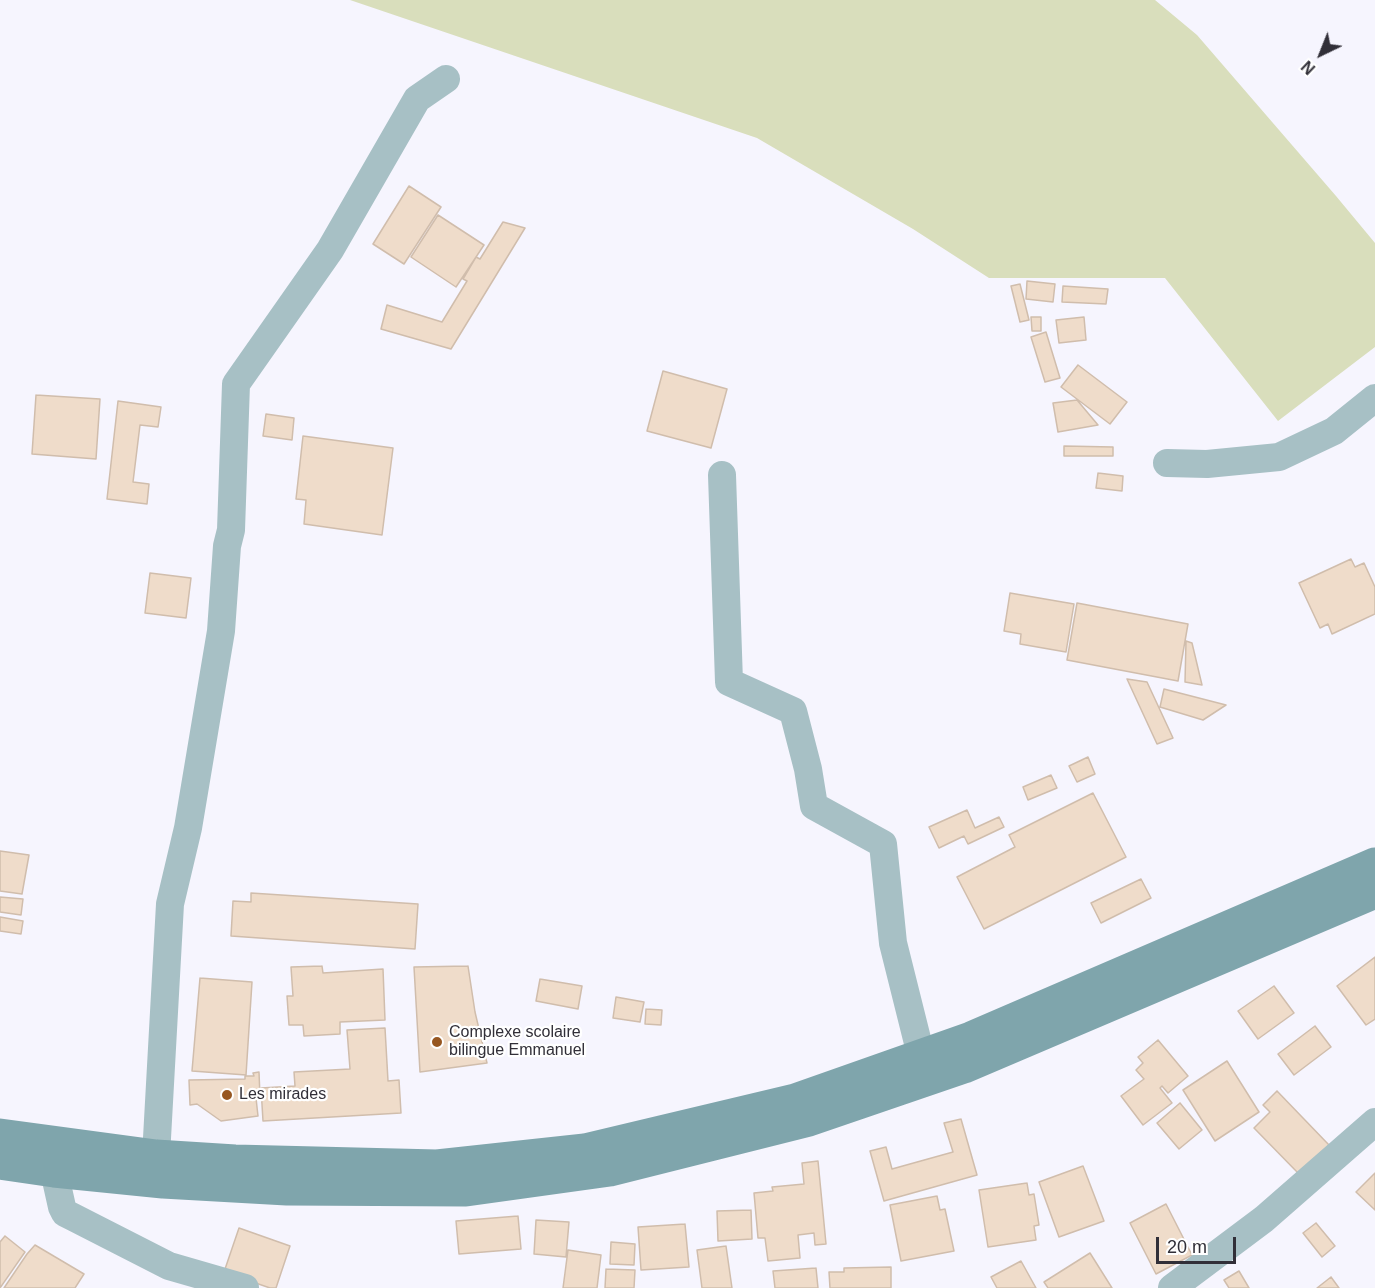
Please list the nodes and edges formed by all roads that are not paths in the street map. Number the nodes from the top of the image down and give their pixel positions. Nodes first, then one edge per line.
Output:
1 (446, 79) dead end
2 (1375, 398) edge
3 (1167, 463) dead end
4 (722, 475) dead end
5 (1375, 864) edge
6 (1375, 892) edge
7 (921, 1055) junction
8 (1375, 1122) edge
9 (0, 1135) edge
10 (156, 1156) junction
11 (0, 1163) edge
12 (54, 1171) junction
13 (166, 1277) edge
14 (245, 1288) edge
15 (1172, 1288) edge

1 - 10 street
2 - 3 street
4 - 7 street
5 - 7 main road
6 - 12 main road
7 - 10 main road
8 - 15 street
9 - 10 main road
11 - 12 main road
12 - 13 street
13 - 14 street

